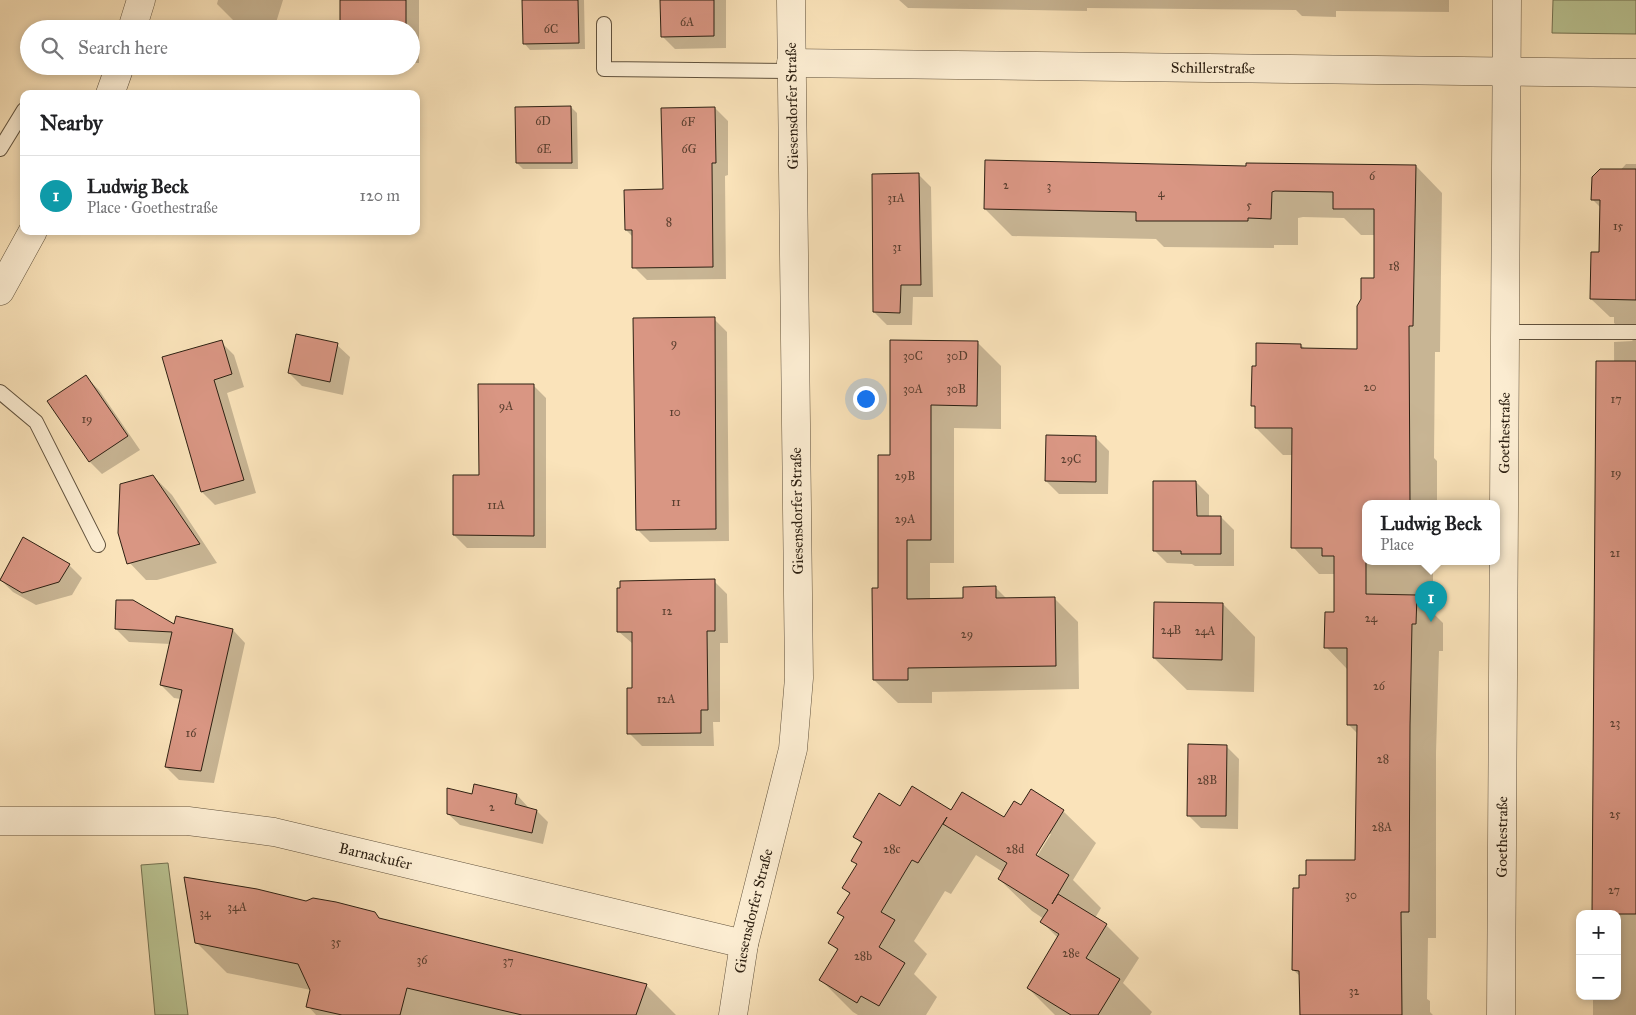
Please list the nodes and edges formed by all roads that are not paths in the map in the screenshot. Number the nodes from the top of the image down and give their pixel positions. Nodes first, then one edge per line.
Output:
1 (140, 0) edge
2 (791, 0) edge
3 (1507, 0) edge
4 (134, 20) edge
5 (604, 24) dead end
6 (791, 67) junction
7 (1505, 71) junction
8 (1636, 73) edge
9 (117, 75) edge
10 (111, 90) edge
11 (20, 116) edge
12 (0, 149) edge
13 (31, 235) edge
14 (0, 291) edge
15 (1504, 332) junction
16 (1636, 332) edge
17 (0, 392) edge
18 (98, 545) dead end
19 (0, 821) edge
20 (744, 944) junction
21 (733, 1015) edge
22 (1501, 1015) edge

1 - 4 street
2 - 6 street, Giesensdorfer Straße
3 - 7 street, Goethestraße
5 - 6 lane
6 - 7 street, Schillerstraße
6 - 20 street, Giesensdorfer Straße
7 - 8 street, Schillerstraße
7 - 15 street, Goethestraße
9 - 10 street
11 - 12 lane
13 - 14 street
15 - 16 lane
15 - 22 street, Goethestraße
17 - 18 lane
19 - 20 street, Barnackufer
20 - 21 street, Giesensdorfer Straße

